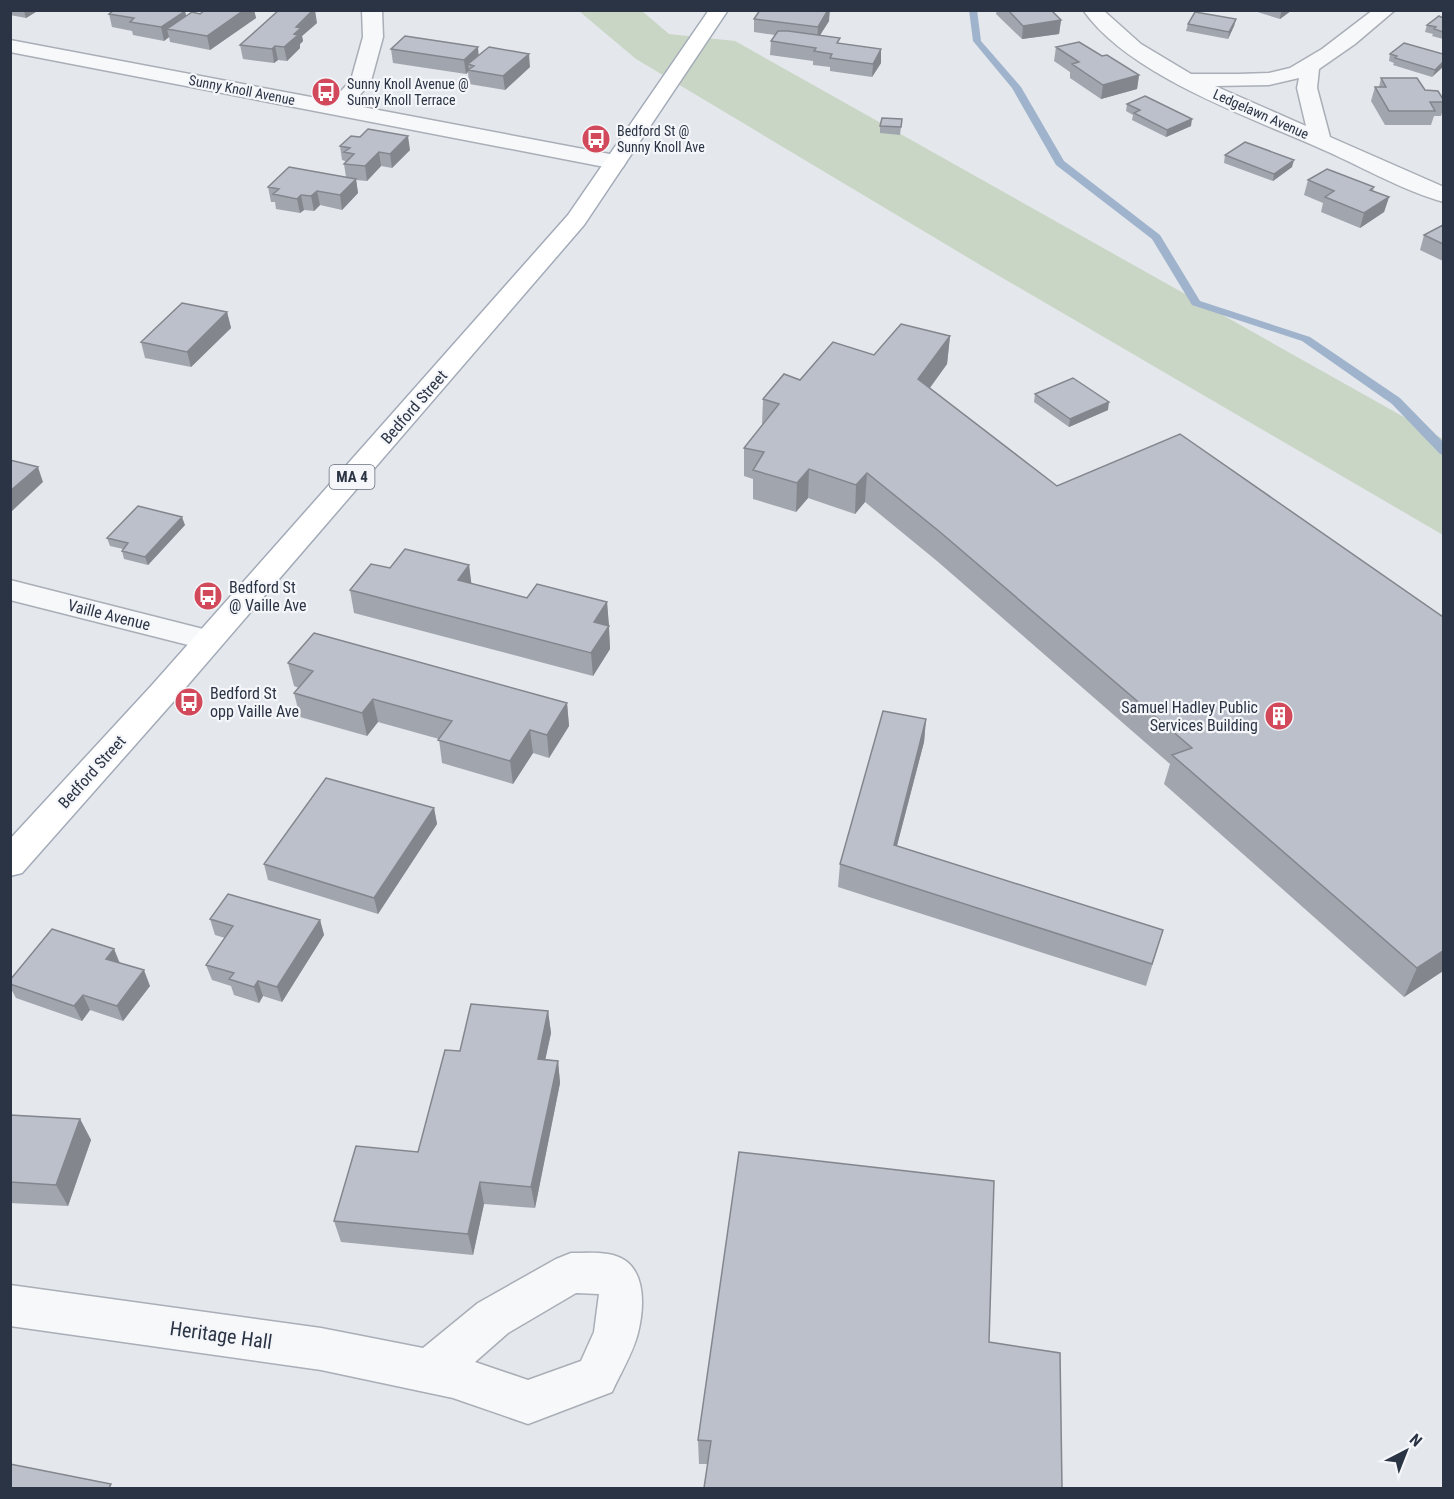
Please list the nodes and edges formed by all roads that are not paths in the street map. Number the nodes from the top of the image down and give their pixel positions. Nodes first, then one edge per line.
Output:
1 (372, 10) edge
2 (1092, 10) edge
3 (1386, 10) edge
4 (715, 11) edge
5 (10, 46) edge
6 (1309, 67) junction
7 (1185, 79) junction
8 (338, 108) junction
9 (1320, 141) junction
10 (615, 162) junction
11 (1443, 195) edge
12 (10, 590) edge
13 (208, 640) junction
14 (10, 863) edge
15 (10, 1305) edge
16 (430, 1371) dead end

1 - 8 street
2 - 7 street, Ledgelawn Avenue
3 - 6 street
4 - 10 main road, Bedford Street / MA 4
5 - 8 street, Sunny Knoll Avenue
6 - 7 street
6 - 9 street
7 - 9 street, Ledgelawn Avenue
8 - 10 street, Sunny Knoll Avenue
9 - 11 street, Ledgelawn Avenue
10 - 13 main road, Bedford Street / MA 4
12 - 13 street, Vaille Avenue
13 - 14 main road, Bedford Street / MA 4
15 - 16 street, Heritage Hall

